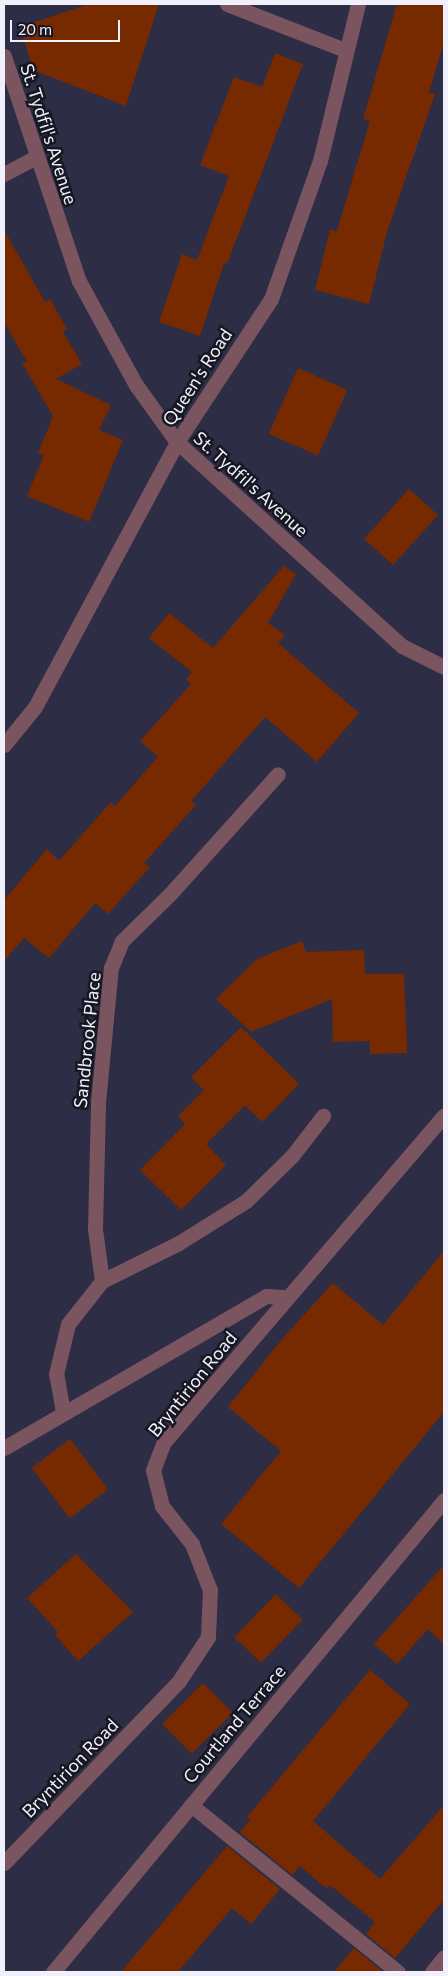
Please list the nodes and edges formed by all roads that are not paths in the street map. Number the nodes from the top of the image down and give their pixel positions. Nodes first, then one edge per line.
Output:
1 (227, 4) edge
2 (358, 4) edge
3 (345, 50) junction
4 (4, 56) edge
5 (36, 156) junction
6 (4, 174) edge
7 (177, 442) junction
8 (444, 668) edge
9 (4, 745) edge
10 (278, 774) dead end
11 (444, 1115) edge
12 (323, 1116) dead end
13 (102, 1281) junction
14 (288, 1297) junction
15 (63, 1412) junction
16 (4, 1448) edge
17 (444, 1500) edge
18 (192, 1805) junction
19 (4, 1863) edge
20 (444, 1957) edge
21 (53, 1972) edge
22 (398, 1972) edge
23 (432, 1972) edge

1 - 3 street
2 - 3 street, Queen's Road
3 - 7 street, Queen's Road
4 - 5 street, St. Tydfil's Avenue
5 - 6 street
5 - 7 street, St. Tydfil's Avenue
7 - 8 street, St. Tydfil's Avenue
7 - 9 street, Queen's Road
10 - 13 street, Sandbrook Place
11 - 14 street, Bryntirion Road
12 - 13 street
13 - 15 street
14 - 15 street
14 - 19 street, Bryntirion Road
15 - 16 street
17 - 18 street, Courtland Terrace
18 - 21 street, Courtland Terrace
18 - 22 street
20 - 23 street

